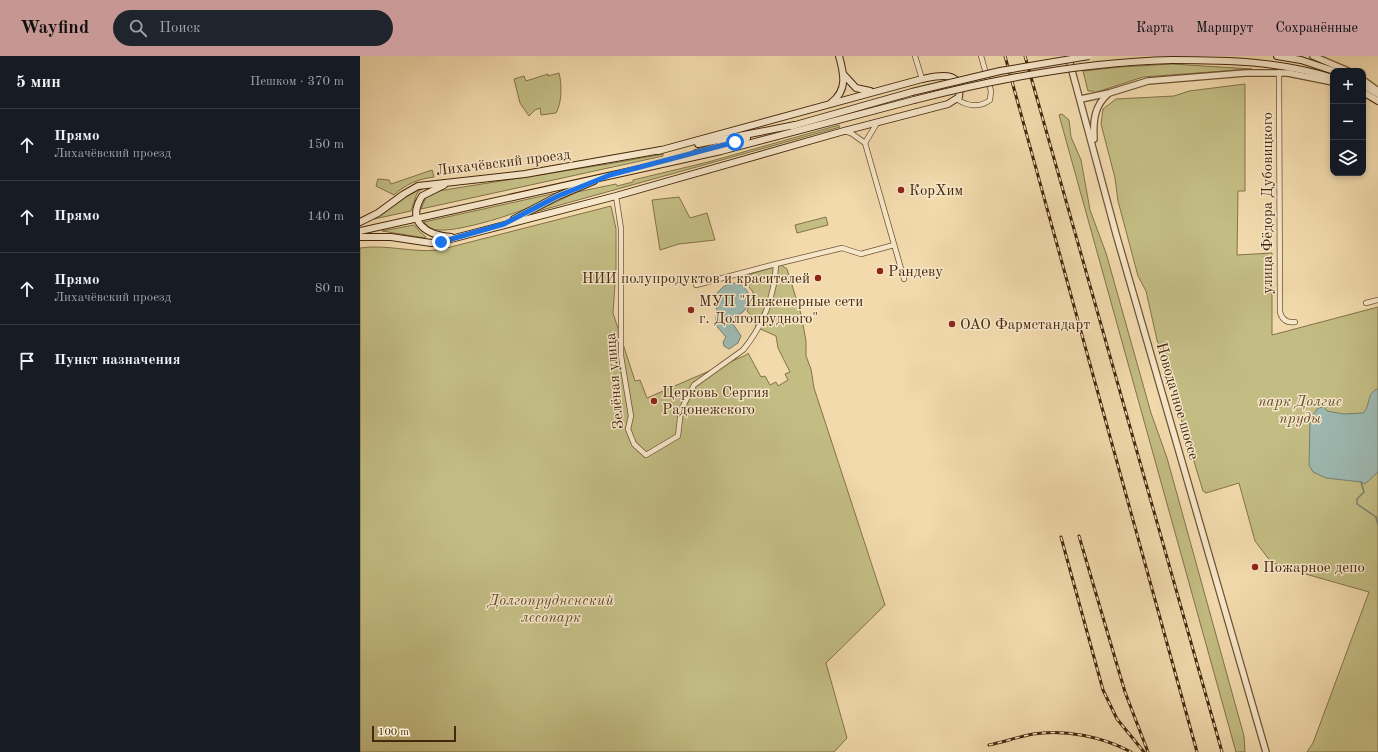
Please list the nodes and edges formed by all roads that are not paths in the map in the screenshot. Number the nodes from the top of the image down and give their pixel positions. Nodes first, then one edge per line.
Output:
1 (839, 56) edge
2 (915, 56) edge
3 (981, 56) edge
4 (1068, 56) edge
5 (1089, 56) edge
6 (1277, 56) edge
7 (1312, 56) edge
8 (1341, 68) edge
9 (1330, 70) edge
10 (1279, 72) junction
11 (844, 75) junction
12 (1330, 77) edge
13 (922, 79) junction
14 (1330, 81) edge
15 (1366, 83) edge
16 (1366, 87) edge
17 (878, 91) junction
18 (1109, 93) junction
19 (1378, 93) edge
20 (1366, 94) edge
21 (957, 99) junction
22 (1080, 99) junction
23 (1378, 101) edge
24 (828, 105) junction
25 (876, 123) junction
26 (795, 125) junction
27 (844, 131) junction
28 (865, 143) junction
29 (1094, 149) junction
30 (658, 151) junction
31 (646, 166) junction
32 (610, 175) junction
33 (455, 181) junction
34 (616, 196) junction
35 (417, 218) junction
36 (360, 222) edge
37 (504, 224) junction
38 (360, 230) edge
39 (360, 237) edge
40 (456, 238) junction
41 (894, 244) junction
42 (776, 264) junction
43 (904, 279) dead end
44 (696, 285) dead end
45 (1378, 300) edge
46 (1366, 303) dead end
47 (1295, 322) dead end
48 (1266, 752) edge

1 - 11 main road
2 - 13 street
3 - 21 street
4 - 22 street, Новодачное шоссе
5 - 26 main road, Лихачёвский проезд, bridge
6 - 9 main road
7 - 8 street
10 - 14 street
10 - 18 street
10 - 47 street, улица Фёдора Дубовицкого
11 - 17 main road
11 - 24 main road
12 - 31 main road, Лихачёвский проезд, bridge
13 - 17 main road, Лихачёвский проезд
13 - 21 main road, Лихачёвский проезд
15 - 19 street
16 - 19 main road
17 - 24 main road, Лихачёвский проезд
18 - 22 street
18 - 29 street
20 - 23 main road
21 - 25 main road
22 - 29 street, Новодачное шоссе
24 - 30 main road, Лихачёвский проезд
25 - 27 main road
25 - 28 street
26 - 30 main road, Лихачёвский проезд
26 - 31 main road, Лихачёвский проезд
27 - 28 street
27 - 34 main road
28 - 41 street
29 - 48 street, Новодачное шоссе
30 - 33 main road, Лихачёвский проезд
31 - 32 main road, Лихачёвский проезд
32 - 35 main road, Лихачёвский проезд
32 - 37 main road
33 - 35 main road
33 - 36 main road, Лихачёвский проезд
34 - 37 main road
34 - 42 street, Зелёная улица
35 - 38 main road, Лихачёвский проезд
35 - 40 main road
37 - 40 main road
39 - 40 main road
41 - 42 street
41 - 43 street
42 - 44 street
45 - 46 street

